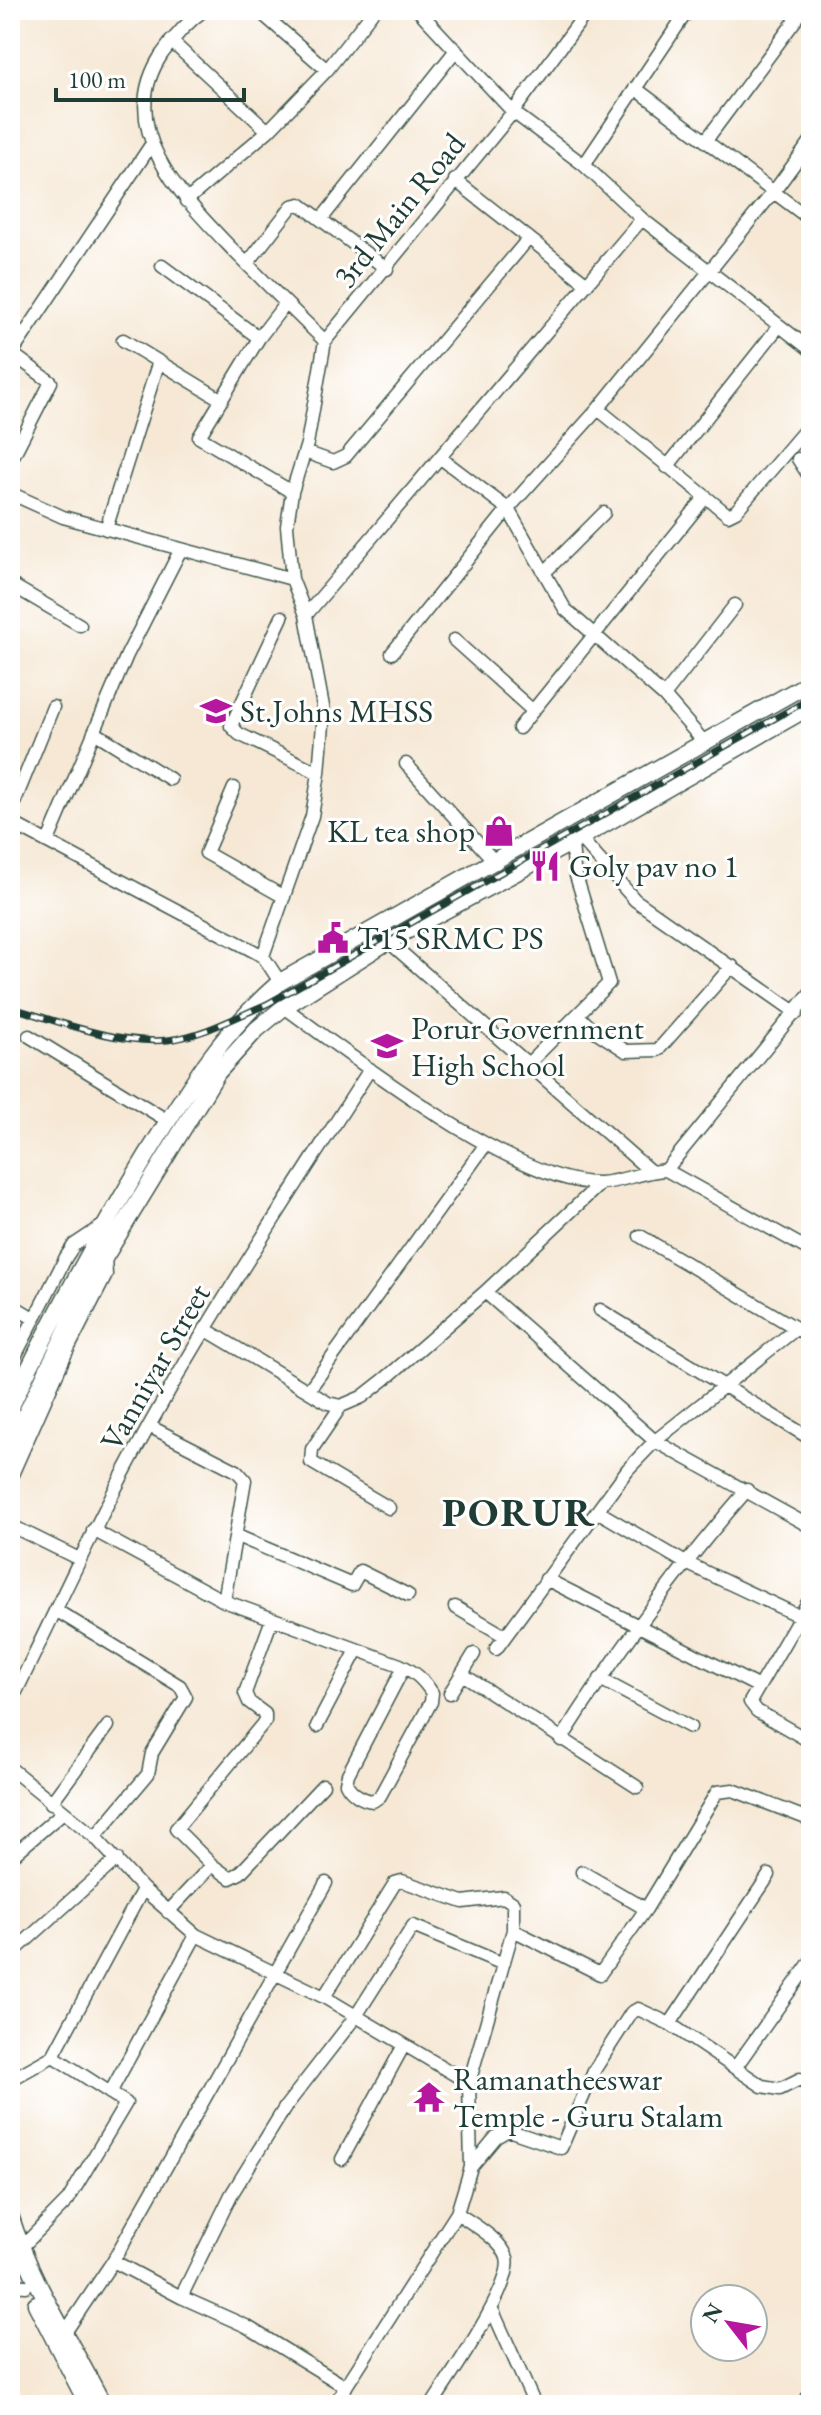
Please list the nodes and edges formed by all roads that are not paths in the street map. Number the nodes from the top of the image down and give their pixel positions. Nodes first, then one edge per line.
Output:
1 (204, 10) edge
2 (258, 10) edge
3 (374, 10) edge
4 (418, 10) edge
5 (688, 10) edge
6 (803, 10) edge
7 (585, 11) edge
8 (171, 41) junction
9 (456, 50) junction
10 (327, 70) junction
11 (635, 88) junction
12 (513, 112) junction
13 (268, 131) junction
14 (707, 139) junction
15 (811, 141) edge
16 (151, 145) junction
17 (584, 165) junction
18 (455, 180) junction
19 (775, 190) junction
20 (186, 201) junction
21 (323, 217) junction
22 (642, 219) junction
23 (811, 220) edge
24 (529, 238) junction
25 (247, 264) junction
26 (162, 266) dead end
27 (387, 269) junction
28 (709, 270) junction
29 (587, 284) junction
30 (285, 304) junction
31 (779, 326) junction
32 (259, 338) junction
33 (123, 340) dead end
34 (325, 341) junction
35 (811, 350) edge
36 (11, 352) edge
37 (158, 364) junction
38 (222, 400) junction
39 (598, 409) junction
40 (811, 423) edge
41 (305, 452) junction
42 (442, 459) junction
43 (798, 459) dead end
44 (10, 462) edge
45 (667, 467) junction
46 (811, 479) edge
47 (292, 492) junction
48 (10, 493) edge
49 (704, 499) junction
50 (508, 509) junction
51 (604, 513) dead end
52 (106, 529) junction
53 (181, 549) junction
54 (545, 572) junction
55 (292, 579) junction
56 (10, 584) edge
57 (735, 605) dead end
58 (306, 615) junction
59 (282, 617) dead end
60 (80, 625) dead end
61 (594, 637) junction
62 (454, 640) dead end
63 (392, 653) dead end
64 (811, 682) edge
65 (795, 691) junction
66 (664, 696) junction
67 (53, 707) dead end
68 (808, 707) edge
69 (533, 711) junction
70 (519, 728) dead end
71 (94, 732) junction
72 (698, 745) junction
73 (406, 764) dead end
74 (701, 767) junction
75 (319, 773) junction
76 (170, 779) dead end
77 (234, 788) dead end
78 (10, 813) edge
79 (10, 822) edge
80 (576, 840) junction
81 (48, 841) junction
82 (496, 863) junction
83 (455, 895) junction
84 (284, 897) junction
85 (388, 941) junction
86 (263, 956) junction
87 (732, 966) junction
88 (280, 982) junction
89 (811, 992) edge
90 (284, 1007) junction
91 (797, 1013) junction
92 (578, 1015) junction
93 (29, 1036) dead end
94 (530, 1062) junction
95 (370, 1069) junction
96 (168, 1121) junction
97 (486, 1144) junction
98 (666, 1170) junction
99 (650, 1171) junction
100 (601, 1183) junction
101 (104, 1225) junction
102 (640, 1236) dead end
103 (811, 1251) edge
104 (105, 1256) junction
105 (485, 1292) junction
106 (10, 1304) edge
107 (600, 1310) dead end
108 (33, 1318) junction
109 (797, 1328) junction
110 (205, 1329) junction
111 (811, 1337) edge
112 (10, 1366) edge
113 (725, 1383) junction
114 (308, 1391) junction
115 (341, 1406) junction
116 (10, 1408) edge
117 (149, 1426) junction
118 (811, 1439) edge
119 (655, 1441) junction
120 (10, 1447) edge
121 (10, 1479) edge
122 (747, 1490) junction
123 (389, 1508) dead end
124 (597, 1511) junction
125 (10, 1525) edge
126 (811, 1527) edge
127 (93, 1530) junction
128 (237, 1536) junction
129 (79, 1559) junction
130 (684, 1562) junction
131 (546, 1579) junction
132 (408, 1595) dead end
133 (811, 1597) edge
134 (224, 1601) junction
135 (455, 1607) dead end
136 (57, 1611) junction
137 (799, 1616) junction
138 (272, 1619) junction
139 (637, 1628) junction
140 (505, 1636) junction
141 (496, 1649) dead end
142 (357, 1650) junction
143 (474, 1654) dead end
144 (404, 1667) junction
145 (462, 1674) junction
146 (600, 1679) junction
147 (757, 1686) junction
148 (450, 1693) dead end
149 (10, 1704) edge
150 (108, 1726) dead end
151 (317, 1726) dead end
152 (690, 1727) dead end
153 (561, 1740) junction
154 (811, 1742) edge
155 (10, 1768) edge
156 (323, 1785) dead end
157 (637, 1787) dead end
158 (51, 1803) junction
159 (62, 1813) junction
160 (811, 1820) edge
161 (95, 1837) junction
162 (10, 1858) edge
163 (117, 1859) junction
164 (212, 1865) junction
165 (582, 1872) dead end
166 (769, 1875) dead end
167 (326, 1883) dead end
168 (143, 1889) junction
169 (646, 1909) junction
170 (168, 1912) junction
171 (513, 1930) junction
172 (196, 1935) junction
173 (10, 1955) edge
174 (811, 1961) edge
175 (501, 1963) junction
176 (276, 1972) junction
177 (324, 1997) junction
178 (356, 2016) junction
179 (670, 2024) junction
180 (404, 2045) junction
181 (53, 2056) junction
182 (735, 2068) junction
183 (10, 2080) edge
184 (469, 2083) junction
185 (811, 2083) edge
186 (110, 2093) junction
187 (342, 2159) dead end
188 (471, 2167) junction
189 (457, 2213) junction
190 (10, 2215) edge
191 (15, 2250) edge
192 (113, 2261) junction
193 (18, 2285) edge
194 (181, 2297) junction
195 (492, 2309) junction
196 (66, 2331) junction
197 (76, 2366) junction
198 (346, 2387) junction
199 (811, 2392) edge
200 (532, 2403) edge
201 (88, 2405) edge
202 (103, 2405) edge
203 (334, 2405) edge
204 (432, 2405) edge
205 (803, 2405) edge

1 - 8 street
2 - 10 street
3 - 10 street
4 - 9 street
5 - 11 street
6 - 14 street
7 - 12 street, 3rd Main Road
8 - 13 street
8 - 16 street
9 - 12 street
9 - 21 street
10 - 13 street
11 - 14 street
11 - 17 street
12 - 17 street
12 - 18 street, 3rd Main Road
13 - 20 street
14 - 19 street
15 - 19 street
16 - 20 street
16 - 36 street
17 - 22 street
18 - 24 street
18 - 27 street, 3rd Main Road
19 - 23 street
19 - 28 street
20 - 25 street
21 - 25 street
21 - 27 street
22 - 28 street
22 - 29 street
24 - 29 street
24 - 41 street
25 - 30 street
26 - 32 street
27 - 34 street, 3rd Main Road
28 - 31 street
28 - 39 street
29 - 42 street
30 - 32 street
30 - 34 street
31 - 35 street
31 - 45 street
32 - 38 street
33 - 37 street
34 - 41 street
36 - 44 street
37 - 38 street
37 - 52 street
38 - 47 street
39 - 45 street
39 - 50 street
40 - 49 street
41 - 47 street
42 - 50 street
42 - 58 street
43 - 46 street
45 - 49 street
47 - 55 street
48 - 52 street
49 - 61 street
50 - 54 street
50 - 63 street
51 - 54 street
52 - 53 street
53 - 55 street
53 - 71 street
54 - 61 street
55 - 58 street
56 - 60 street
57 - 66 street
58 - 75 street
59 - 75 street
61 - 66 street
61 - 69 street
62 - 69 street
64 - 65 main road
65 - 68 main road
65 - 72 main road
66 - 72 street
67 - 78 street
68 - 74 main road
69 - 70 street
71 - 76 street
71 - 81 street
72 - 74 main road
72 - 82 main road
73 - 82 street
74 - 80 main road
75 - 84 street
77 - 84 street
79 - 81 street
80 - 83 main road
80 - 87 street
80 - 92 street
81 - 86 street
82 - 83 main road
83 - 85 main road
83 - 88 main road
84 - 86 street
85 - 90 main road
85 - 94 street
86 - 88 street
87 - 91 street
87 - 92 street
88 - 96 main road
89 - 91 street
90 - 95 street
90 - 104 main road
91 - 98 street
92 - 94 street
93 - 96 street
94 - 99 street
95 - 97 street
95 - 110 street, Vanniyar Street
96 - 101 main road
97 - 100 street
97 - 114 street
98 - 99 street
98 - 103 street
99 - 100 street
100 - 105 street
101 - 108 street
101 - 116 main road
102 - 109 street
104 - 120 main road
104 - 121 street
105 - 115 street
105 - 119 street
106 - 108 street
107 - 113 street
108 - 112 street
109 - 111 street
109 - 113 street
110 - 114 street
110 - 117 street, Vanniyar Street
113 - 118 street
113 - 119 street
114 - 115 street
115 - 123 street
117 - 127 street, Vanniyar Street
117 - 128 street
119 - 122 street
119 - 124 street
122 - 126 street
122 - 130 street
124 - 130 street
124 - 131 street
125 - 129 street
127 - 129 street, Vanniyar Street
127 - 134 street
128 - 132 street
128 - 134 street
129 - 136 street, Vanniyar Street
130 - 137 street
130 - 139 street
131 - 139 street
131 - 140 street
133 - 137 street
134 - 138 street
135 - 140 street
136 - 149 street, Vanniyar Street
136 - 161 street
137 - 147 street
138 - 142 street
138 - 164 street
139 - 146 street
139 - 147 street
140 - 141 street
142 - 144 street
142 - 151 street
143 - 145 street
144 - 144 street
145 - 148 street
145 - 153 street
146 - 152 street
146 - 153 street
147 - 154 street
150 - 158 street
153 - 157 street
155 - 158 street
156 - 164 street
158 - 159 street
159 - 161 street
159 - 162 street
160 - 169 street
161 - 163 street
163 - 168 street
163 - 173 street
164 - 170 street
165 - 169 street
166 - 179 street
167 - 176 street
168 - 170 street
168 - 181 street
169 - 171 street
170 - 172 street
171 - 175 street
171 - 177 street
172 - 176 street
172 - 186 street
174 - 182 street
175 - 178 street
175 - 184 street
176 - 177 street
176 - 192 street
177 - 178 street
178 - 180 street
178 - 194 street
179 - 182 street
179 - 188 street
180 - 184 street
180 - 187 street
181 - 183 street
181 - 186 street
182 - 185 street
184 - 188 street
186 - 191 street
188 - 189 street
189 - 195 street
189 - 198 street
190 - 191 main road
191 - 193 main road
191 - 196 main road
192 - 194 street
192 - 196 street
193 - 197 main road
194 - 198 street
195 - 200 street
195 - 204 street
196 - 197 main road
197 - 201 main road
197 - 202 main road
198 - 203 street
199 - 205 street

